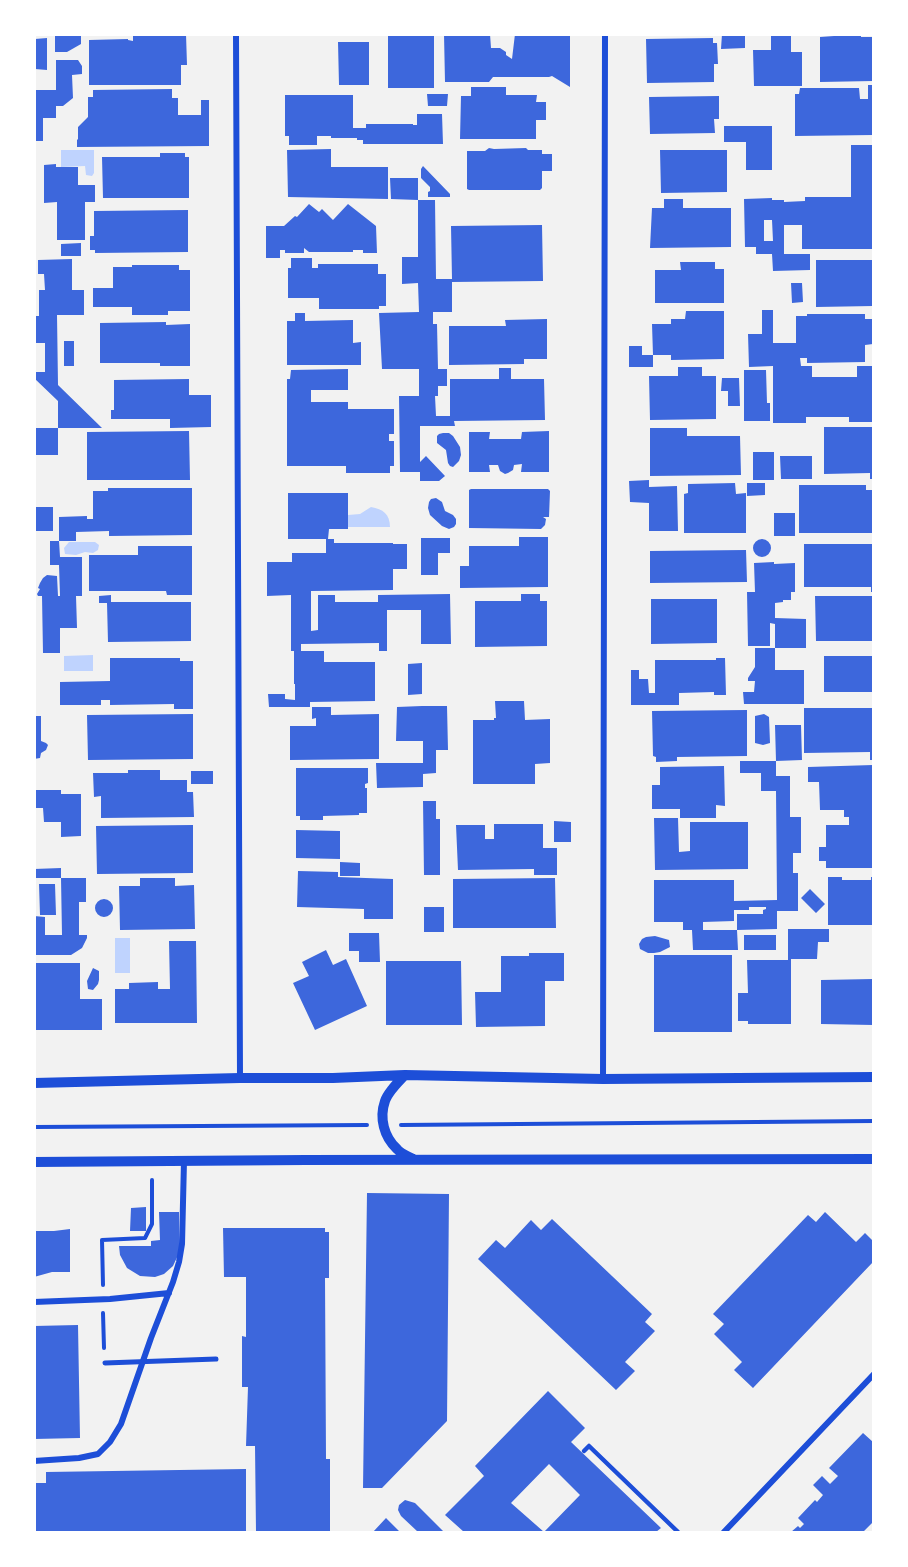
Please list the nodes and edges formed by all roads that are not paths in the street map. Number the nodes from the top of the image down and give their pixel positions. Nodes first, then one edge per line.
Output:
1 (236, 34) edge
2 (605, 34) edge
3 (405, 1075) junction
4 (873, 1077) edge
5 (240, 1078) junction
6 (603, 1079) junction
7 (34, 1083) edge
8 (873, 1159) edge
9 (416, 1160) junction
10 (184, 1161) junction
11 (34, 1162) edge
12 (169, 1293) junction
13 (34, 1302) edge
14 (216, 1359) dead end
15 (143, 1362) junction
16 (105, 1363) dead end
17 (873, 1374) edge
18 (585, 1450) dead end
19 (34, 1461) edge
20 (678, 1533) edge
21 (724, 1533) edge

1 - 5 street
2 - 6 street
3 - 5 street
3 - 6 street
3 - 9 street
4 - 6 street
5 - 7 street
8 - 9 street
9 - 10 street
10 - 11 street
10 - 12 street
12 - 13 street
12 - 15 street
14 - 15 street
15 - 16 street
15 - 19 street
17 - 21 street
18 - 20 lane

